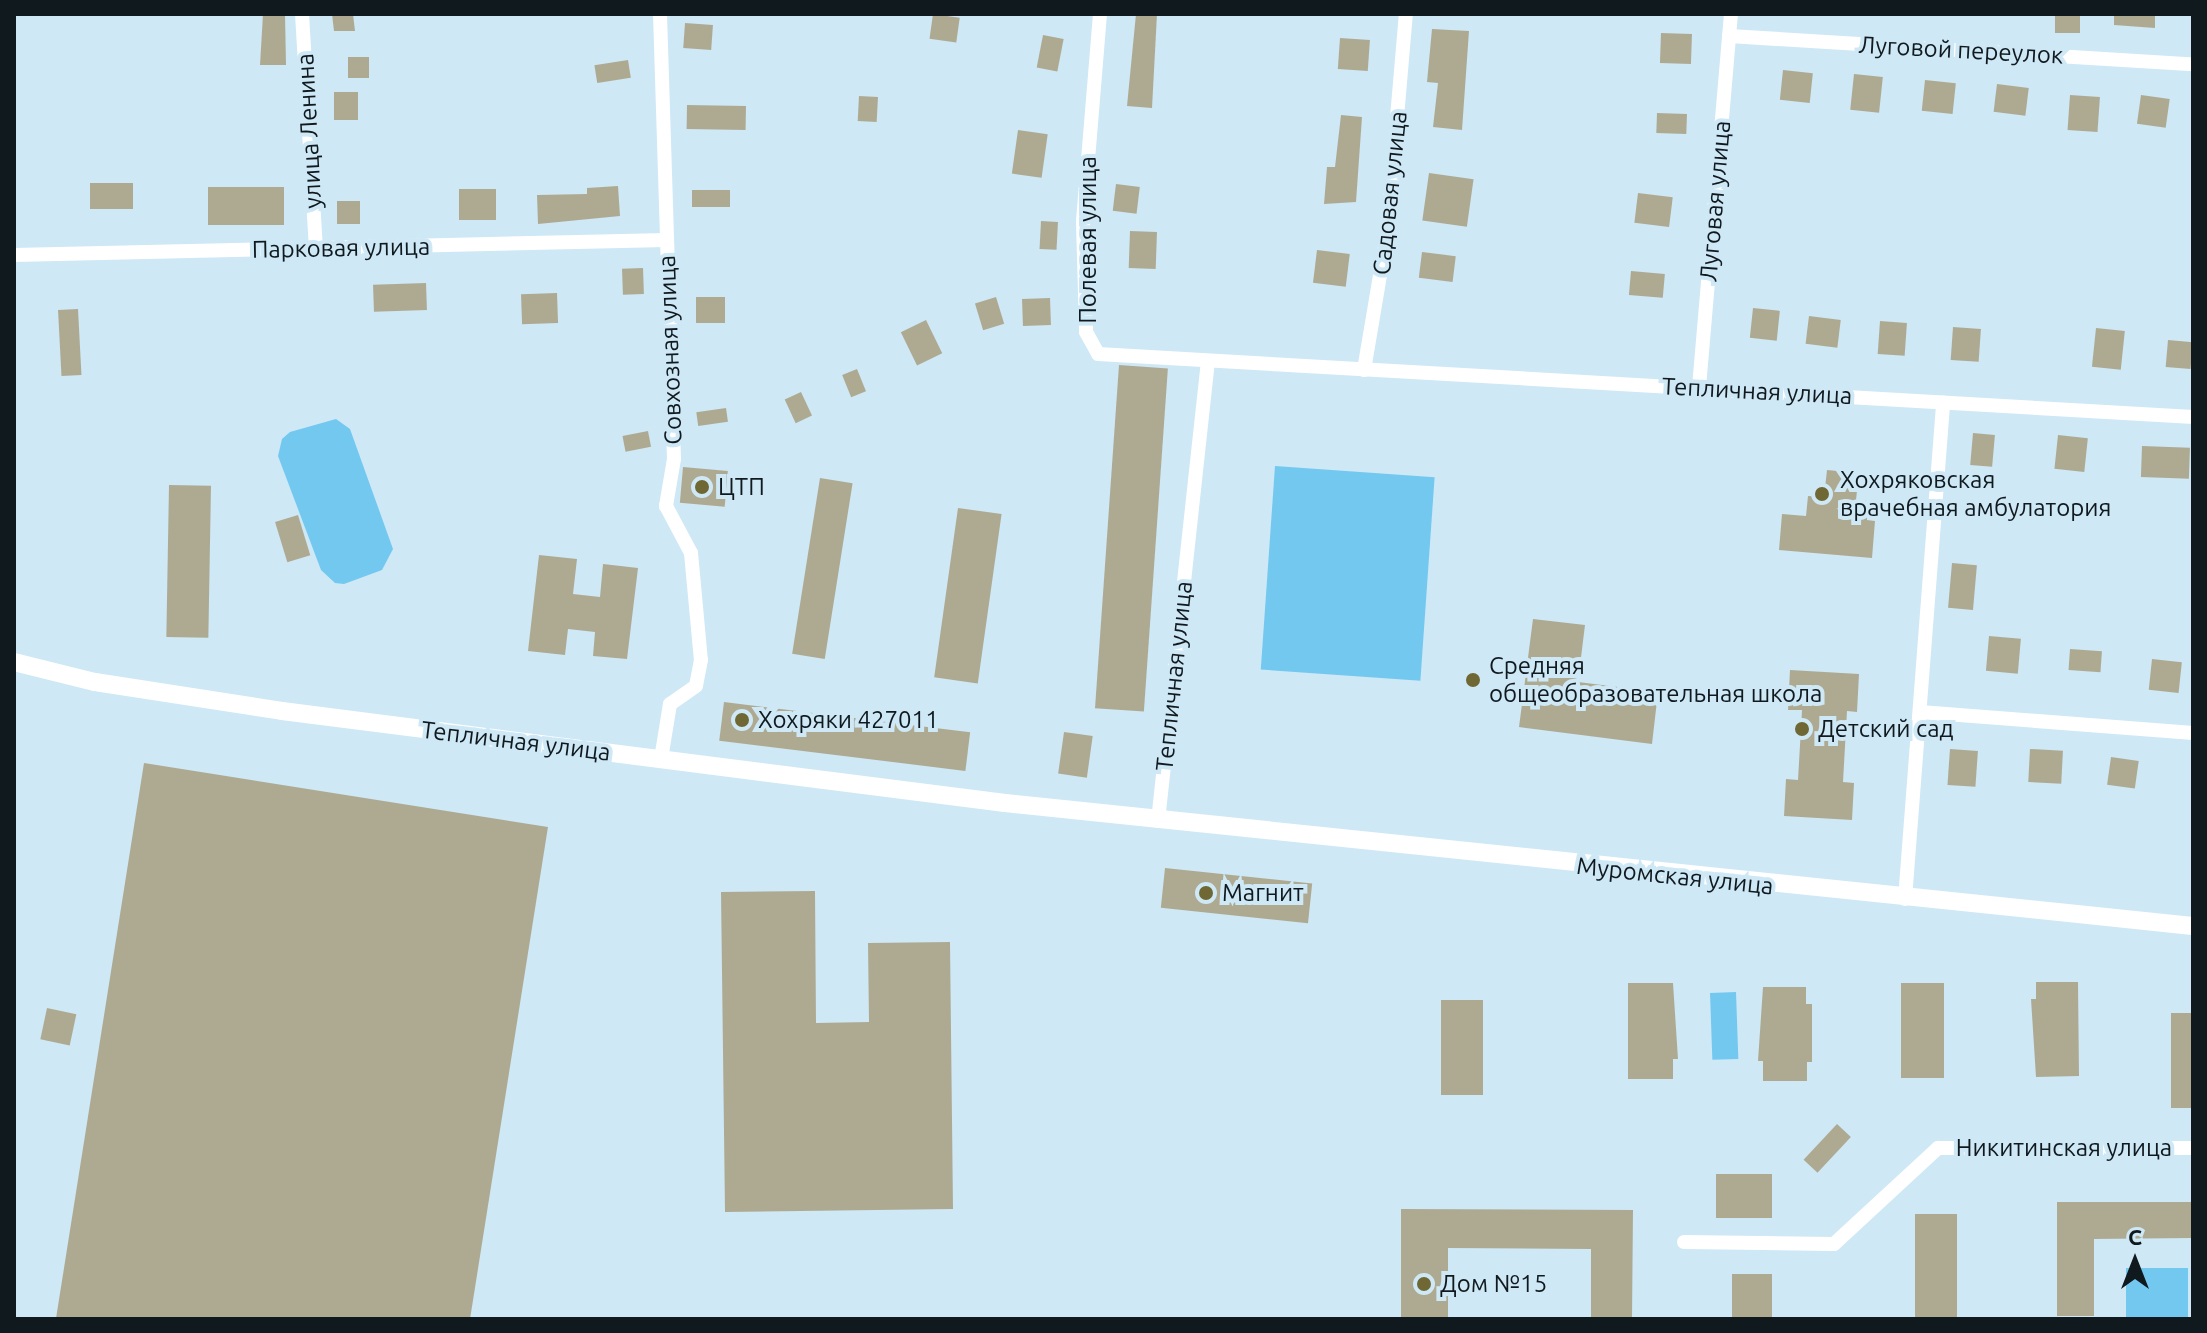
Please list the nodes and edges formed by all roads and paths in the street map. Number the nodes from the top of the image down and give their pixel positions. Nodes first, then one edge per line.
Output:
1 (302, 14) edge
2 (660, 14) edge
3 (1100, 14) edge
4 (1406, 14) edge
5 (1731, 14) edge
6 (1729, 36) junction
7 (2193, 64) edge
8 (667, 240) junction
9 (316, 249) junction
10 (14, 255) edge
11 (1208, 363) junction
12 (1364, 370) junction
13 (1699, 387) junction
14 (1943, 402) junction
15 (2193, 417) edge
16 (14, 662) edge
17 (1920, 712) junction
18 (2193, 733) edge
19 (661, 759) junction
20 (1158, 821) junction
21 (1905, 899) junction
22 (2193, 926) edge
23 (2193, 1148) edge
24 (1684, 1242) dead end

1 - 9 street, улица Ленина
2 - 8 street, Совхозная улица
3 - 11 street, Полевая улица
4 - 12 street, Садовая улица
5 - 6 street, Луговая улица
6 - 7 street, Луговой переулок
6 - 13 street, Луговая улица
8 - 9 street, Парковая улица
8 - 19 street, Совхозная улица
9 - 10 street, Парковая улица
11 - 12 street, Тепличная улица
11 - 20 street, Тепличная улица
12 - 13 street, Тепличная улица
13 - 14 street, Тепличная улица
14 - 15 street, Тепличная улица
14 - 17 street
16 - 19 street, Тепличная улица
17 - 18 street
17 - 21 street
19 - 20 street, Тепличная улица
20 - 21 street, Муромская улица
21 - 22 street, Муромская улица
23 - 24 street, Никитинская улица

